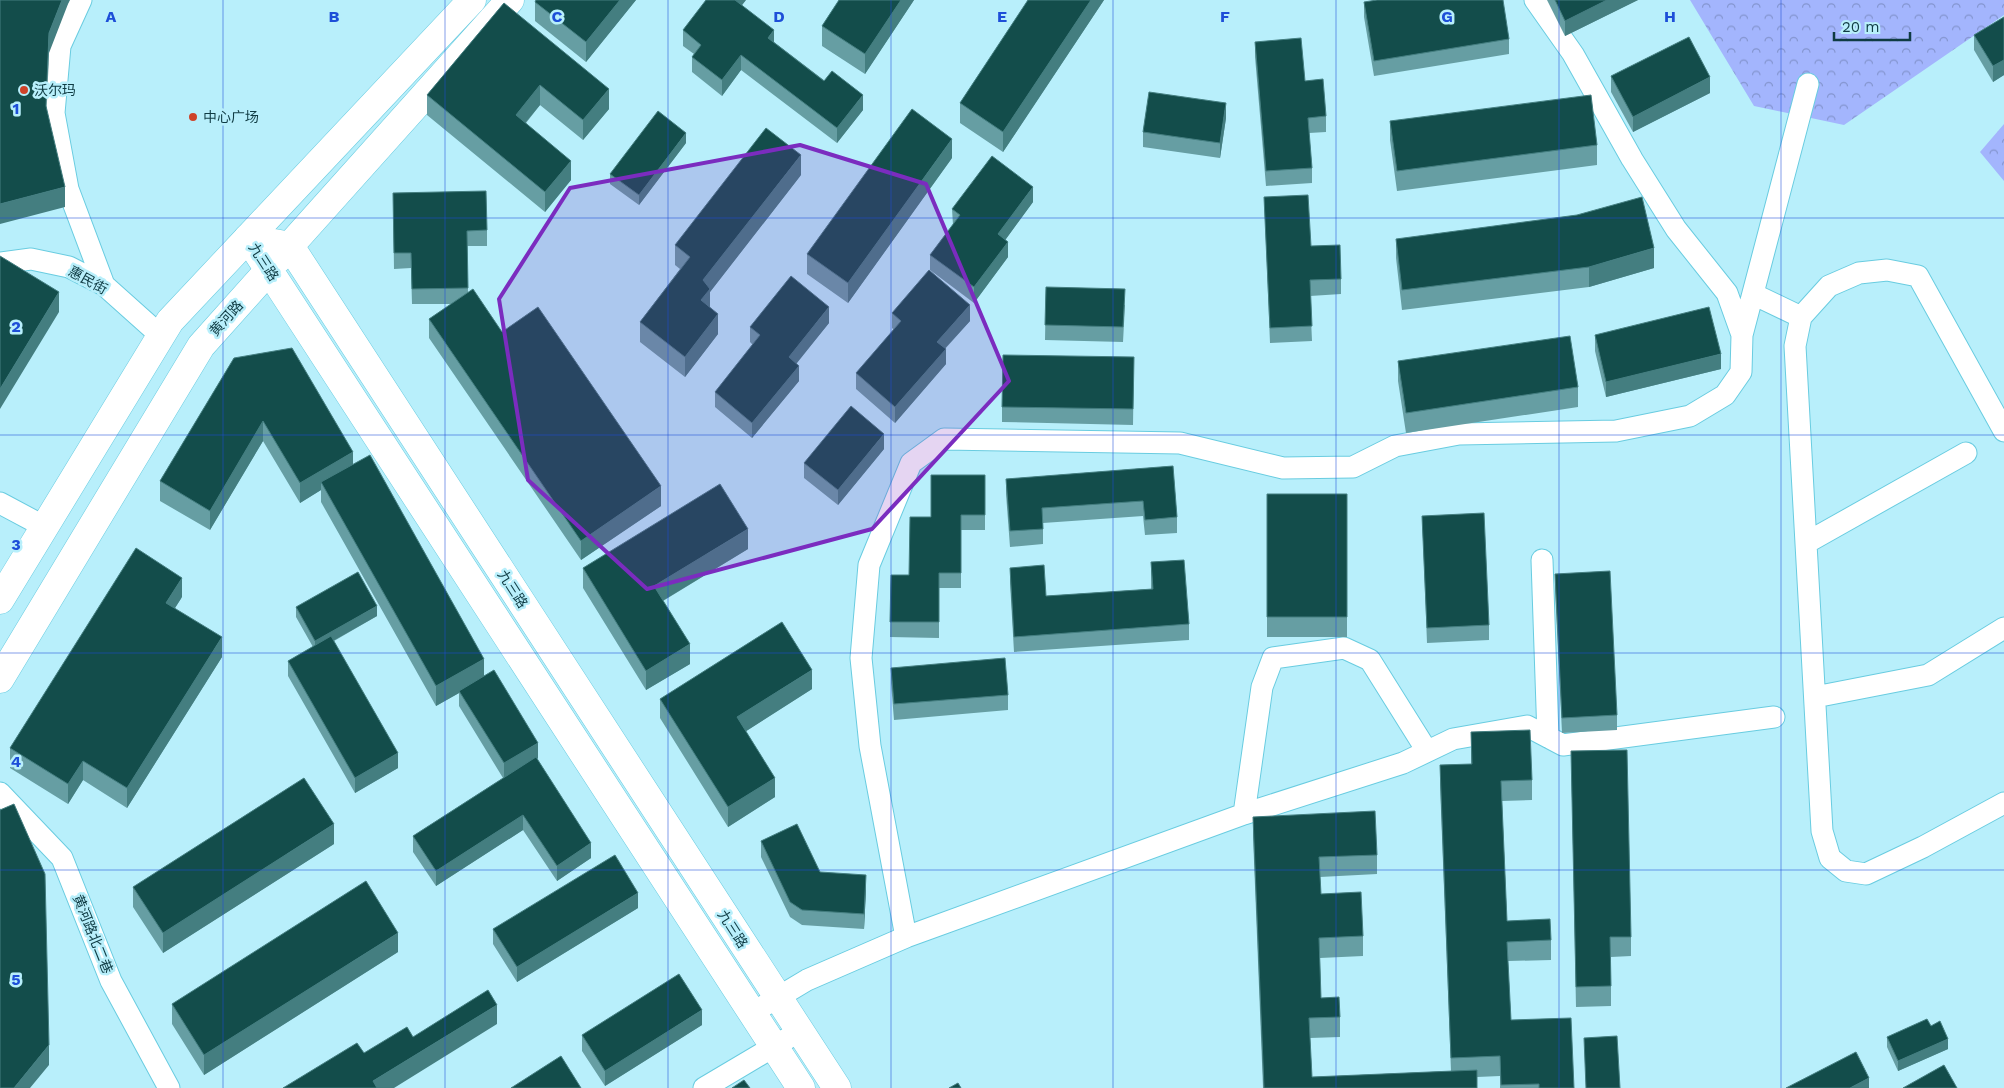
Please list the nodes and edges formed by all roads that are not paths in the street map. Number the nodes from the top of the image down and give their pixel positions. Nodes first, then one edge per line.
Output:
1 (81, 0) edge
2 (472, 0) edge
3 (510, 0) edge
4 (1535, 0) edge
5 (1808, 84) dead end
6 (248, 238) junction
7 (290, 246) junction
8 (0, 263) edge
9 (269, 270) junction
10 (104, 285) junction
11 (1753, 294) junction
12 (1801, 317) junction
13 (1742, 335) junction
14 (161, 336) junction
15 (2004, 431) edge
16 (1966, 454) dead end
17 (0, 503) edge
18 (44, 527) junction
19 (1806, 543) junction
20 (1542, 560) dead end
21 (0, 600) edge
22 (2004, 628) edge
23 (0, 679) edge
24 (1814, 697) junction
25 (1774, 717) dead end
26 (1548, 737) junction
27 (1427, 751) junction
28 (0, 793) edge
29 (2004, 803) edge
30 (1244, 814) junction
31 (906, 937) junction
32 (778, 997) junction
33 (752, 1013) junction
34 (800, 1031) junction
35 (774, 1047) junction
36 (169, 1088) edge
37 (704, 1088) edge
38 (800, 1088) edge
39 (837, 1088) edge

1 - 10 street
2 - 6 main road
3 - 7 main road, 黄河路
4 - 13 street
5 - 11 street
6 - 7 main road, 九三路
6 - 9 main road, 九三路
6 - 14 main road
7 - 9 main road, 黄河路
7 - 32 main road, 九三路
8 - 10 street, 惠民街
9 - 23 main road, 黄河路
9 - 33 main road, 九三路
10 - 14 street, 惠民街
11 - 12 street
11 - 13 street
12 - 15 street
12 - 19 street
13 - 31 street
14 - 18 main road
16 - 19 street
17 - 18 street
18 - 21 main road
19 - 24 street
20 - 26 street
22 - 24 street
24 - 29 street
25 - 26 street
26 - 27 street
27 - 30 street
27 - 30 street
28 - 36 street, 黄河路北二巷
30 - 31 street
31 - 32 street
32 - 33 street
32 - 34 main road, 九三路
33 - 35 main road, 九三路
34 - 35 street
34 - 39 main road, 九三路
35 - 37 street
35 - 38 main road, 九三路

